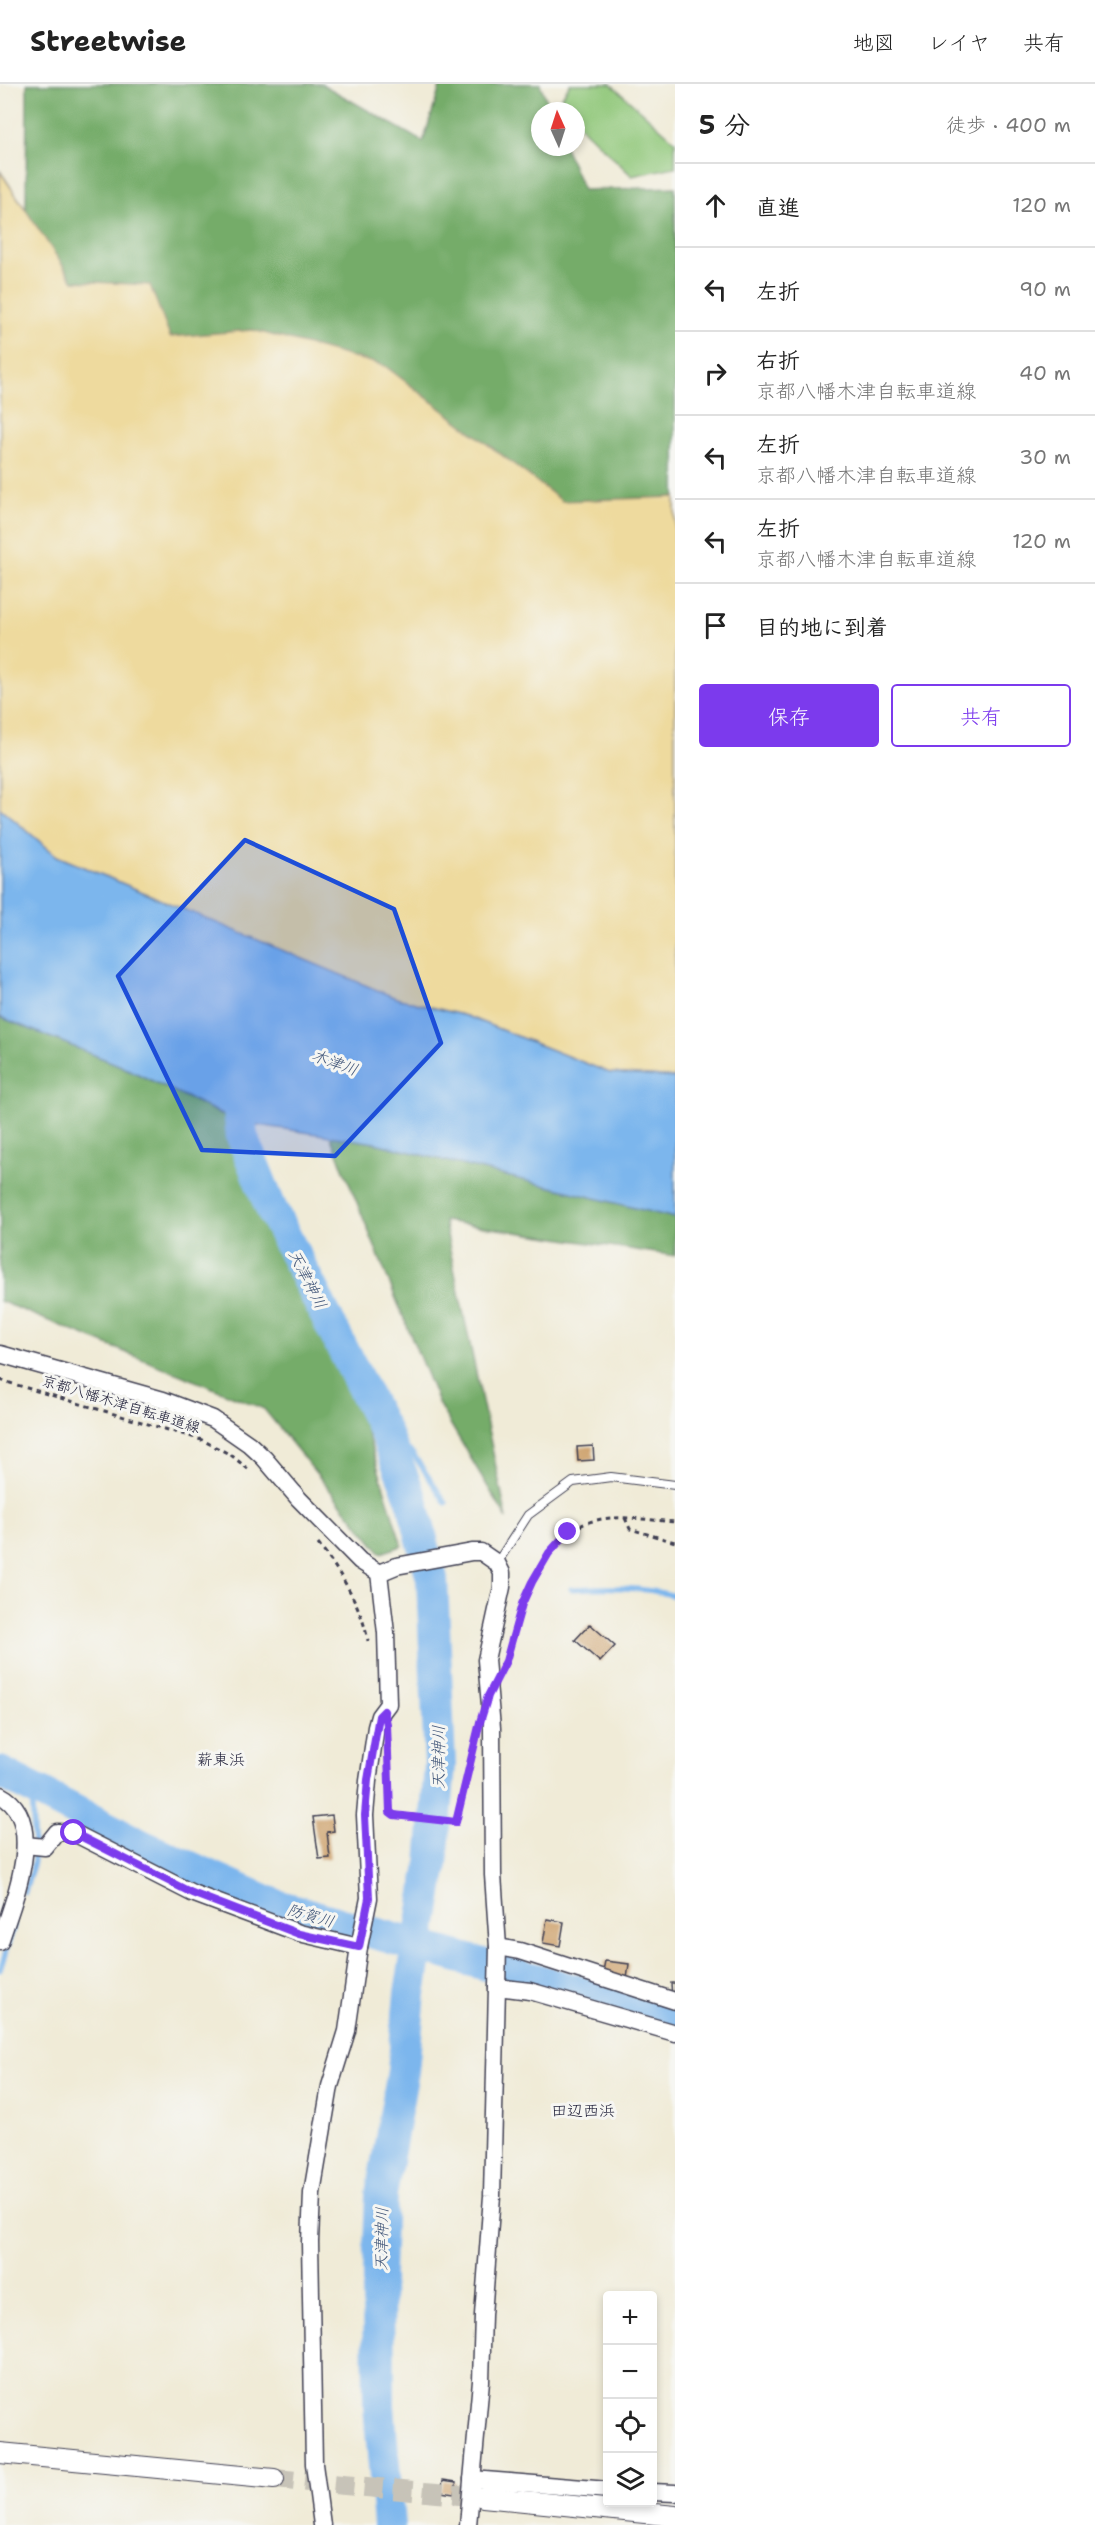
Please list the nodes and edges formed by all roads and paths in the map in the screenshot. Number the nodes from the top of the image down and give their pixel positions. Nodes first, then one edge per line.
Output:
1 (0, 1354) edge
2 (0, 1380) edge
3 (253, 1472) dead end
4 (675, 1485) edge
5 (625, 1518) junction
6 (675, 1522) edge
7 (675, 1542) edge
8 (318, 1544) dead end
9 (497, 1563) junction
10 (379, 1573) junction
11 (370, 1649) dead end
12 (502, 1670) dead end
13 (475, 1744) dead end
14 (388, 1768) dead end
15 (0, 1795) edge
16 (25, 1845) junction
17 (0, 1942) edge
18 (359, 1947) junction
19 (498, 1947) junction
20 (497, 1987) junction
21 (675, 2001) edge
22 (675, 2033) edge
23 (0, 2453) edge
24 (274, 2479) tunnel mouth
25 (472, 2479) junction
26 (603, 2490) edge
27 (657, 2492) edge
28 (675, 2493) edge
29 (483, 2497) tunnel mouth
30 (675, 2516) edge
31 (322, 2525) edge
32 (468, 2525) edge

1 - 10 street
2 - 3 path, 京都八幡木津自転車道線
4 - 9 lane
5 - 6 path
5 - 7 path
5 - 12 path
8 - 11 path
9 - 10 street
9 - 19 street
10 - 18 street
13 - 14 path
15 - 16 street
16 - 17 street
16 - 18 street
18 - 31 street
19 - 20 street
19 - 21 street
20 - 22 street
20 - 25 street
23 - 24 street
25 - 26 street
25 - 32 street
27 - 28 street
29 - 30 street

